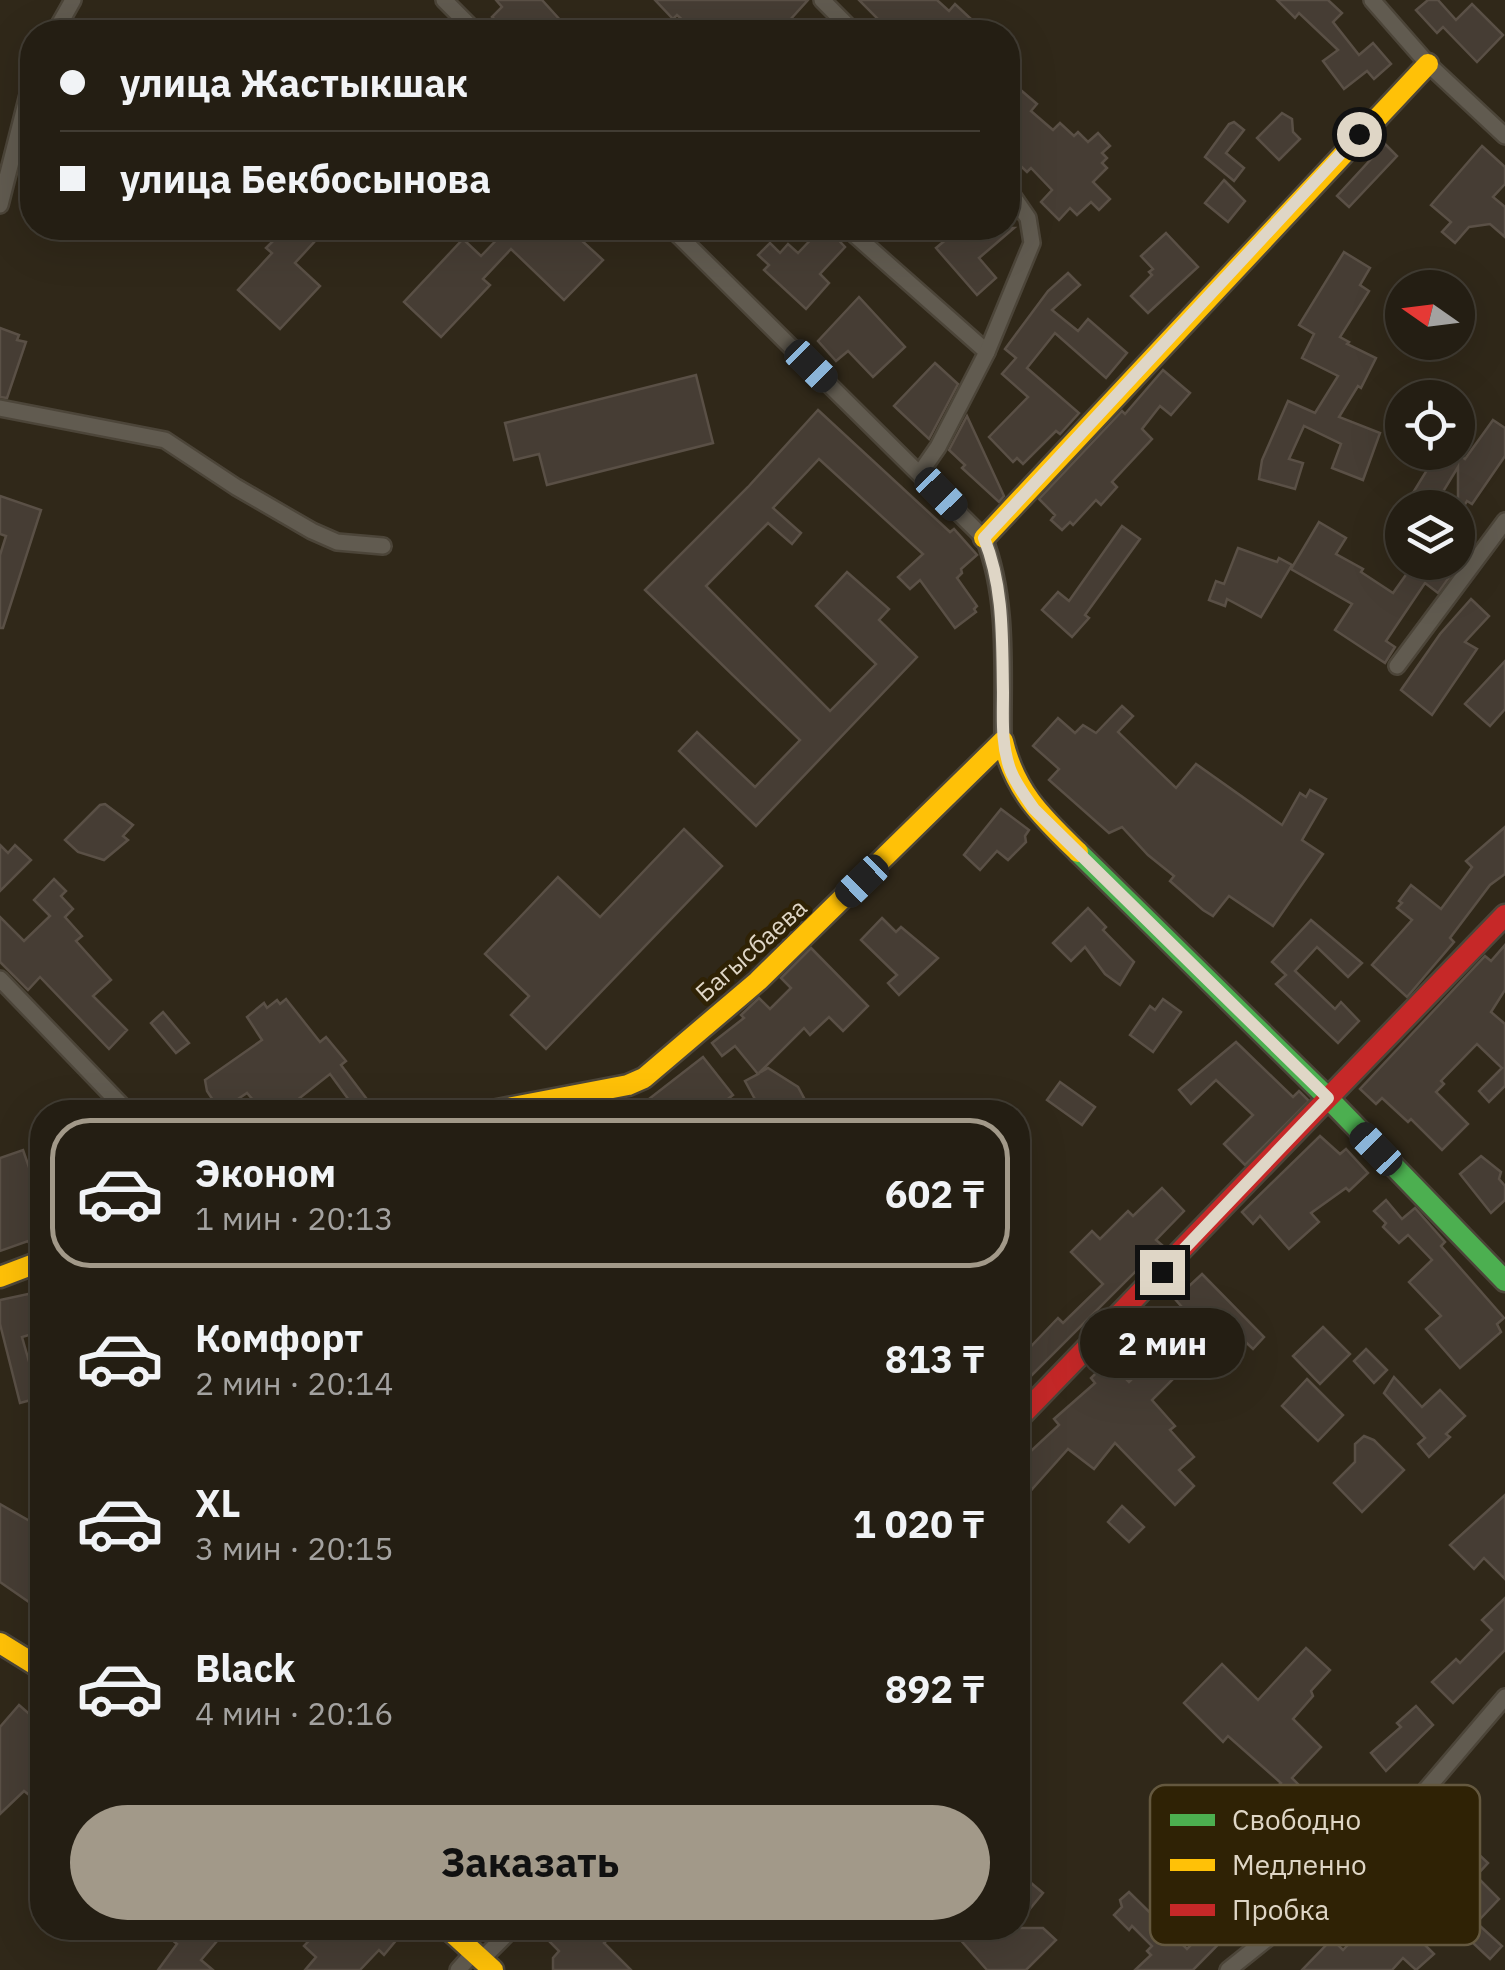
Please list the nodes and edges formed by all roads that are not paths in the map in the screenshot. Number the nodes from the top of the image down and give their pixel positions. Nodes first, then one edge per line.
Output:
1 (444, 0) edge
2 (822, 0) edge
3 (1372, 0) edge
4 (464, 20) edge
5 (842, 20) edge
6 (1428, 64) junction
7 (20, 126) edge
8 (1505, 136) edge
9 (0, 205) edge
10 (1020, 206) edge
11 (683, 240) edge
12 (860, 240) edge
13 (987, 352) junction
14 (0, 408) edge
15 (920, 473) junction
16 (1505, 520) edge
17 (984, 538) junction
18 (383, 546) dead end
19 (1397, 666) dead end
20 (1003, 741) junction
21 (1505, 915) edge
22 (0, 978) edge
23 (1328, 1098) junction
24 (117, 1100) edge
25 (550, 1100) edge
26 (30, 1266) edge
27 (0, 1278) edge
28 (1505, 1282) edge
29 (1030, 1408) edge
30 (0, 1643) edge
31 (30, 1662) edge
32 (1505, 1697) edge
33 (1430, 1785) edge
34 (461, 1940) edge
35 (503, 1940) edge
36 (1259, 1945) edge
37 (484, 1960) edge
38 (458, 1970) edge
39 (1228, 1970) edge

1 - 4 street
2 - 5 street
3 - 6 street
6 - 8 street
6 - 17 street
7 - 9 street
10 - 13 street
11 - 15 street
12 - 13 street
13 - 15 street
14 - 18 street
15 - 17 street
16 - 19 street
17 - 20 street
20 - 23 street
20 - 25 street, Багысбаева
21 - 23 street
22 - 24 street
23 - 28 street
23 - 29 street
26 - 27 street
30 - 31 street
32 - 33 street
34 - 37 street
35 - 37 street
36 - 39 street
37 - 38 street

